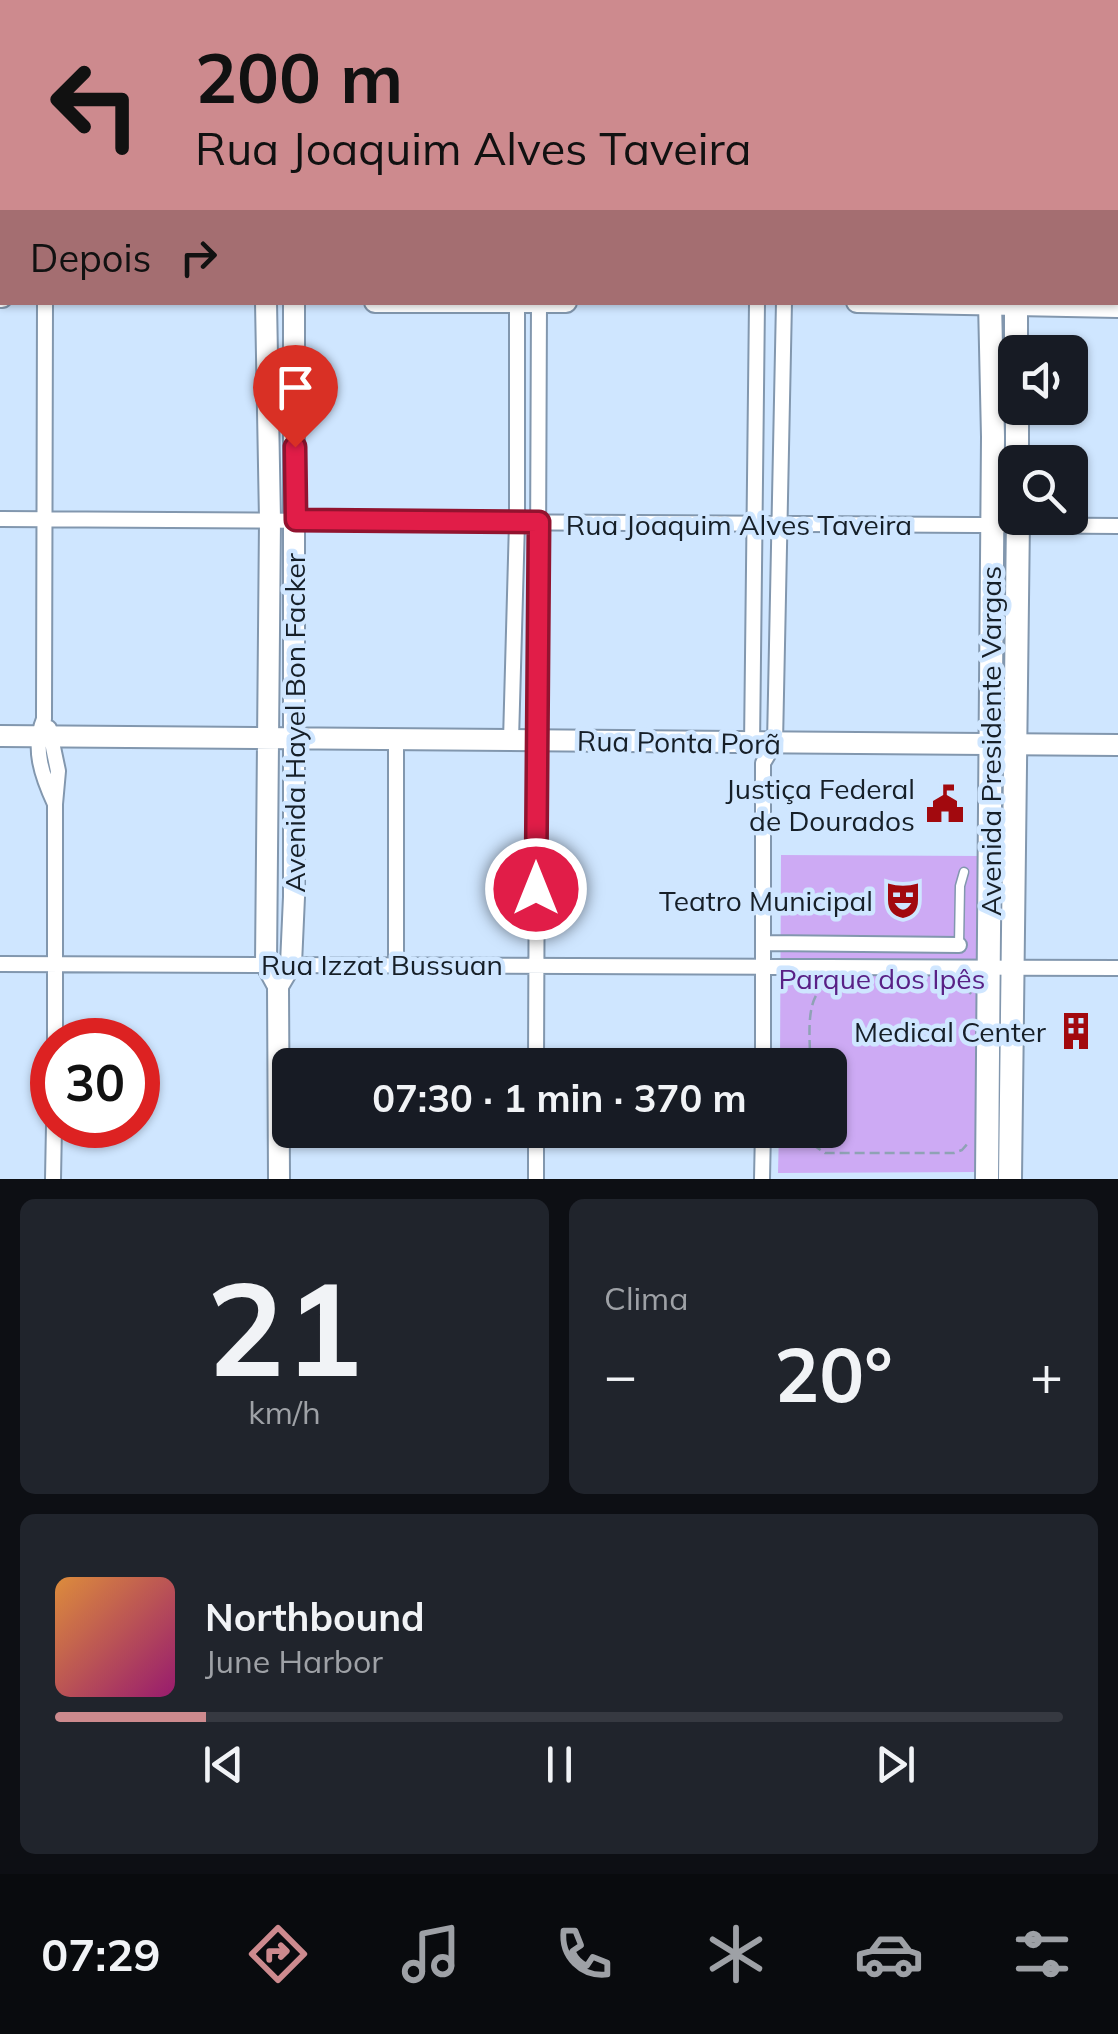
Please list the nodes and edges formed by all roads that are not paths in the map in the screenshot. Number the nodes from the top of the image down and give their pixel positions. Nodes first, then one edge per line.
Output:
1 (45, 305) edge
2 (266, 305) edge
3 (294, 305) edge
4 (517, 305) edge
5 (539, 305) edge
6 (757, 305) edge
7 (784, 305) edge
8 (990, 305) edge
9 (1016, 305) edge
10 (1118, 307) edge
11 (1016, 335) edge
12 (42, 518) junction
13 (0, 519) edge
14 (270, 520) junction
15 (296, 520) junction
16 (517, 522) junction
17 (539, 522) junction
18 (752, 523) junction
19 (780, 523) junction
20 (998, 525) edge
21 (1088, 525) edge
22 (991, 526) junction
23 (1118, 526) edge
24 (1018, 535) edge
25 (45, 730) junction
26 (0, 736) edge
27 (267, 737) junction
28 (294, 738) junction
29 (396, 738) junction
30 (511, 740) junction
31 (536, 740) junction
32 (750, 743) junction
33 (775, 743) junction
34 (990, 744) junction
35 (1016, 744) junction
36 (1118, 745) edge
37 (763, 764) junction
38 (964, 872) dead end
39 (764, 943) junction
40 (803, 944) junction
41 (960, 945) junction
42 (996, 960) junction
43 (0, 964) edge
44 (56, 964) junction
45 (266, 964) junction
46 (291, 964) junction
47 (396, 964) junction
48 (536, 964) junction
49 (764, 965) junction
50 (824, 966) junction
51 (938, 967) junction
52 (1118, 968) edge
53 (278, 986) junction
54 (55, 1018) edge
55 (536, 1048) edge
56 (763, 1048) edge
57 (54, 1148) edge
58 (536, 1148) edge
59 (762, 1148) edge
60 (53, 1179) edge
61 (279, 1179) edge
62 (536, 1179) edge
63 (762, 1179) edge
64 (987, 1179) edge
65 (1010, 1179) edge

1 - 12 street
2 - 14 street
3 - 15 street, Avenida Hayel Bon Facker
4 - 16 street
5 - 17 street
6 - 18 street
7 - 19 street
8 - 22 main road, Avenida Presidente Vargas
9 - 10 street
9 - 11 main road
12 - 13 street, Rua Joaquim Alves Taveira
12 - 14 street, Rua Joaquim Alves Taveira
12 - 25 street
14 - 15 street, Rua Joaquim Alves Taveira
14 - 27 street
15 - 16 street, Rua Joaquim Alves Taveira
15 - 28 street, Avenida Hayel Bon Facker
16 - 17 street, Rua Joaquim Alves Taveira
16 - 30 street
17 - 18 street, Rua Joaquim Alves Taveira
17 - 31 street
18 - 19 street, Rua Joaquim Alves Taveira
18 - 32 street
19 - 22 street, Rua Joaquim Alves Taveira
19 - 33 street
20 - 22 street, Rua Joaquim Alves Taveira
21 - 23 street, Rua Joaquim Alves Taveira
22 - 34 main road, Avenida Presidente Vargas
24 - 35 main road, Avenida Presidente Vargas
25 - 26 street, Rua Ponta Porã
25 - 27 street, Rua Ponta Porã
25 - 44 street
27 - 28 street, Rua Ponta Porã
27 - 45 street
28 - 29 street, Rua Ponta Porã
28 - 46 street, Avenida Hayel Bon Facker
29 - 30 street, Rua Ponta Porã
29 - 47 street
30 - 31 street, Rua Ponta Porã
31 - 32 street, Rua Ponta Porã
31 - 48 street
32 - 33 street, Rua Ponta Porã
32 - 37 street
33 - 34 street, Rua Ponta Porã
33 - 37 street
34 - 35 street, Rua Ponta Porã
34 - 42 main road, Avenida Presidente Vargas
35 - 36 street, Rua Ponta Porã
35 - 42 main road, Avenida Presidente Vargas
37 - 39 street
38 - 41 lane
39 - 40 street, Rua Izzat Bussuan
39 - 49 street
40 - 41 street, Rua Izzat Bussuan
40 - 50 street
41 - 42 street, Rua Izzat Bussuan
41 - 51 street
42 - 51 street, Rua Izzat Bussuan
42 - 52 street, Rua Izzat Bussuan
42 - 64 main road, Avenida Presidente Vargas
42 - 65 main road, Avenida Presidente Vargas
43 - 44 street, Rua Izzat Bussuan
44 - 45 street, Rua Izzat Bussuan
44 - 54 street
45 - 46 street, Rua Izzat Bussuan
45 - 53 street
46 - 47 street, Rua Izzat Bussuan
46 - 53 street
47 - 48 street, Rua Izzat Bussuan
48 - 49 street, Rua Izzat Bussuan
48 - 55 street
49 - 50 street, Rua Izzat Bussuan
49 - 56 street
50 - 51 street, Rua Izzat Bussuan
53 - 61 street
57 - 60 street
58 - 62 street
59 - 63 street

